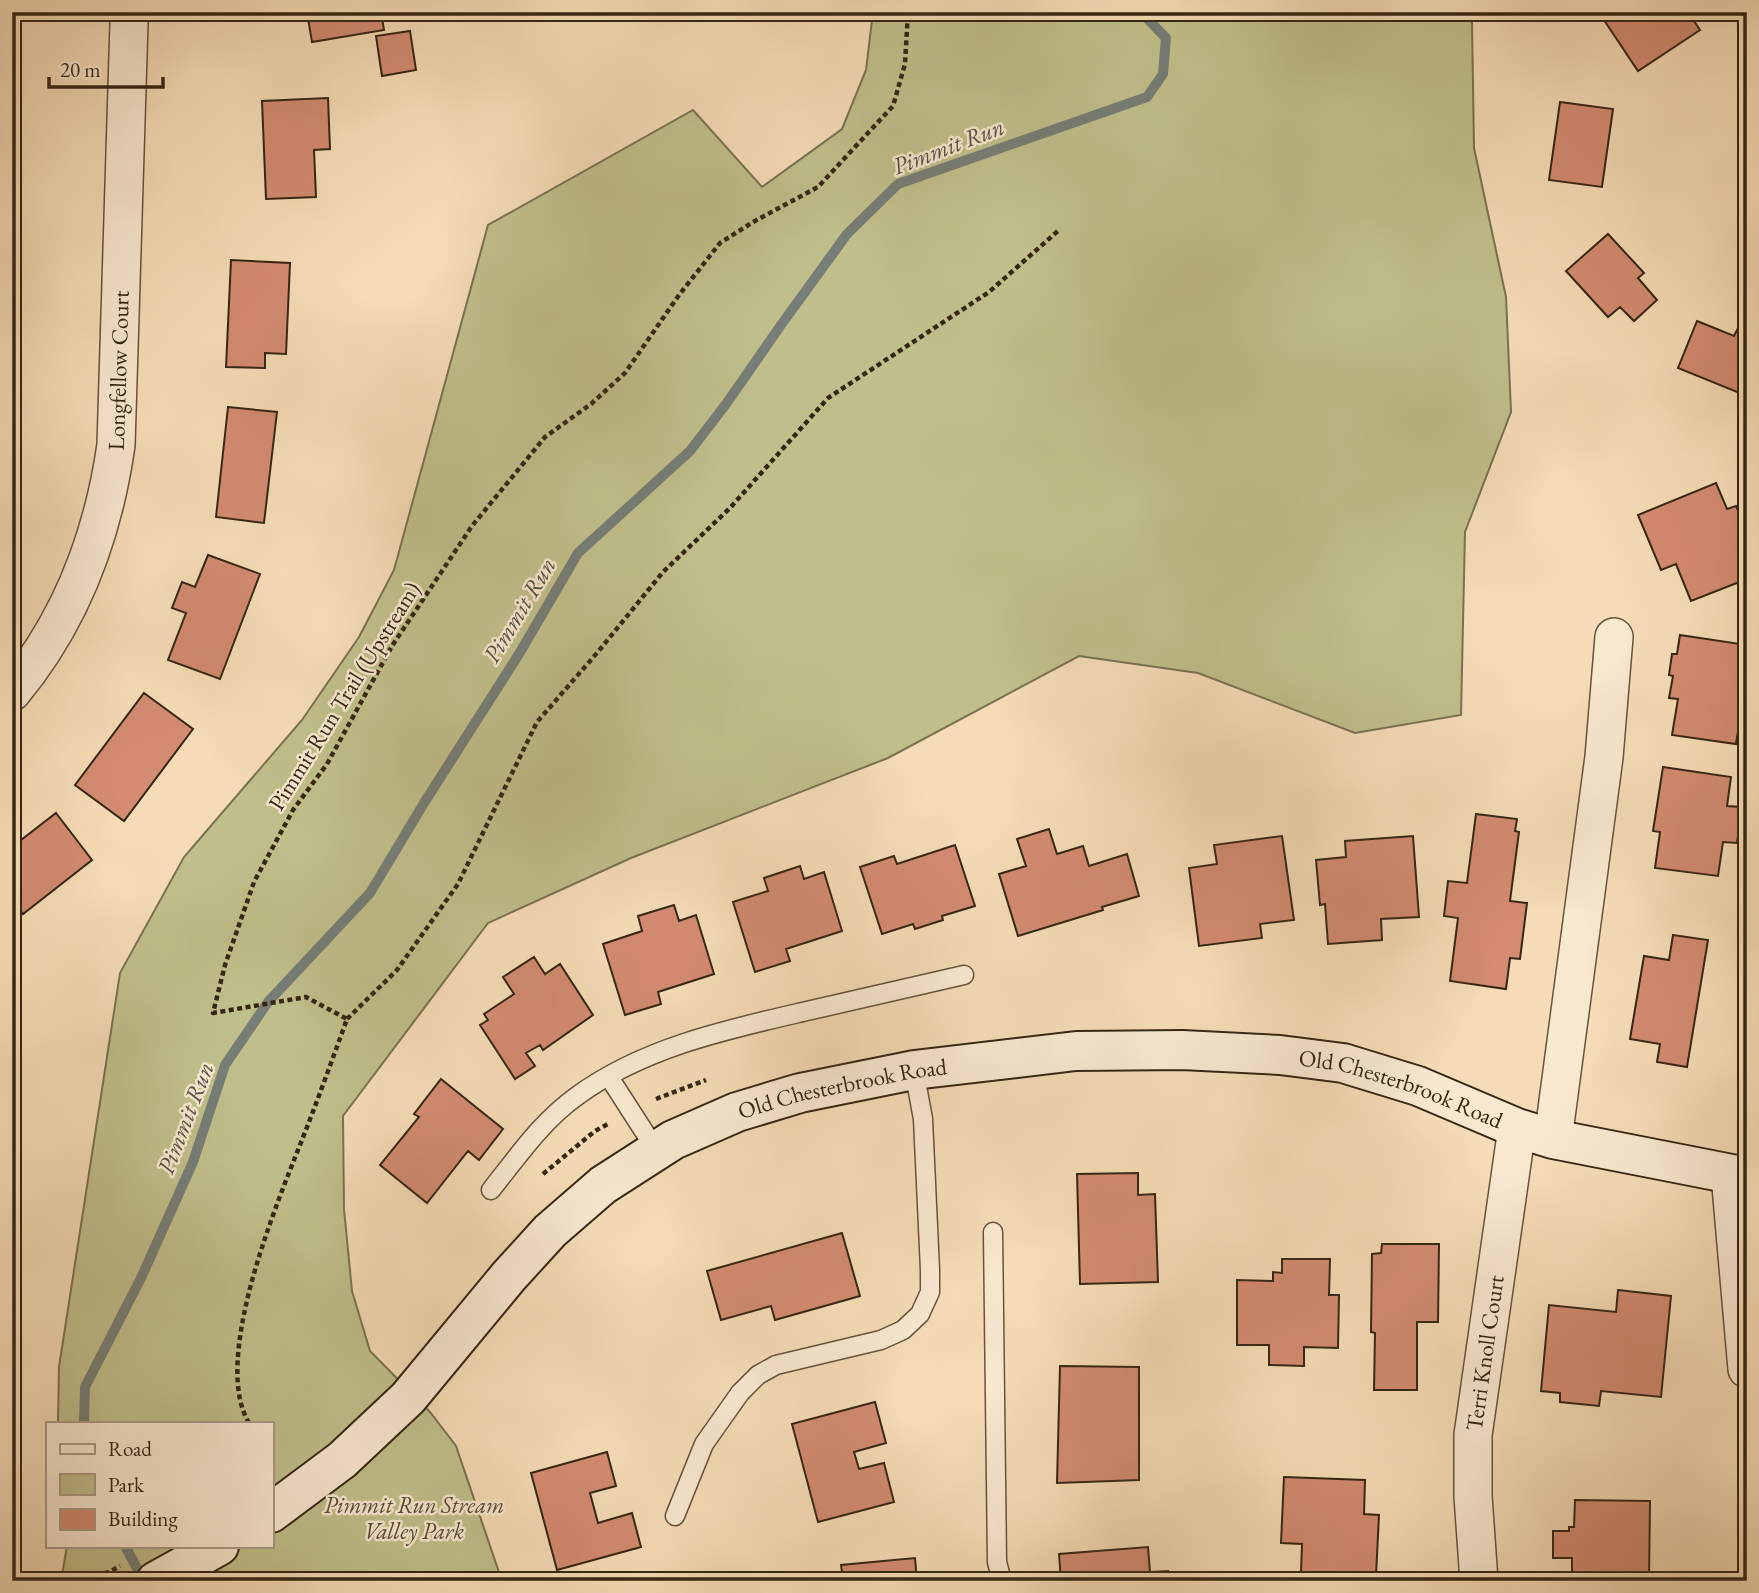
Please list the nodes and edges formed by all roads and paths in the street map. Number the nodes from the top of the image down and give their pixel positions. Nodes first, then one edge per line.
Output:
1 (908, 12) edge
2 (129, 23) dead end
3 (1059, 230) dead end
4 (1614, 637) dead end
5 (12, 692) edge
6 (964, 975) dead end
7 (347, 1019) junction
8 (914, 1070) junction
9 (609, 1077) junction
10 (1517, 1128) junction
11 (1553, 1139) junction
12 (656, 1150) junction
13 (1738, 1176) edge
14 (491, 1190) dead end
15 (993, 1231) dead end
16 (1747, 1369) edge
17 (248, 1422) edge
18 (273, 1512) edge
19 (675, 1516) dead end
20 (210, 1551) edge
21 (109, 1572) dead end
22 (91, 1581) edge
23 (156, 1581) edge
24 (1002, 1581) edge
25 (1479, 1581) edge

1 - 7 path, Pimmit Run Trail (Upstream)
2 - 5 street, Longfellow Court
3 - 7 path
4 - 11 street
6 - 9 lane
7 - 17 path
8 - 10 street, Old Chesterbrook Road
8 - 12 street, Old Chesterbrook Road
8 - 19 lane
9 - 12 lane
9 - 14 lane
10 - 11 street, Old Chesterbrook Road
10 - 25 street, Terri Knoll Court
11 - 13 street, Old Chesterbrook Road
12 - 18 street, Old Chesterbrook Road
13 - 16 street
15 - 24 lane
20 - 23 street
21 - 22 path

